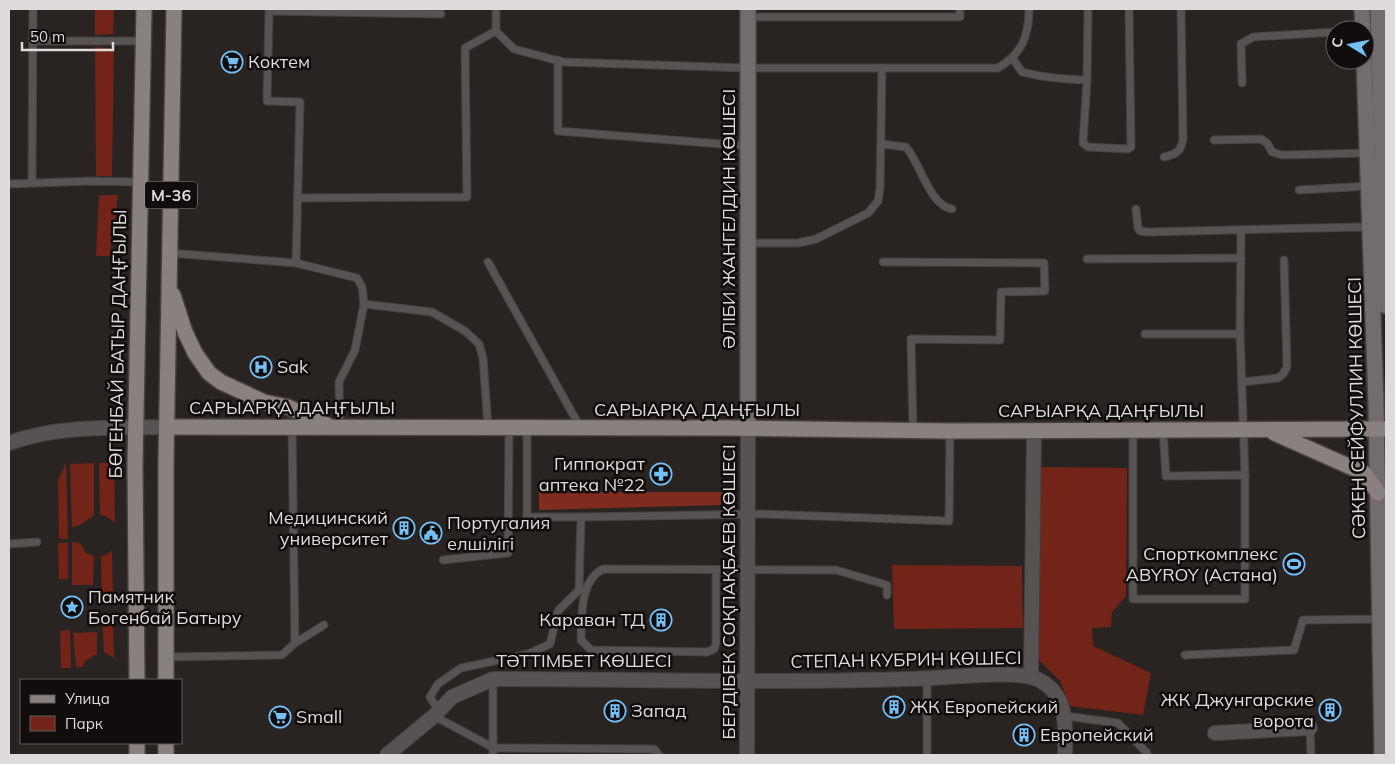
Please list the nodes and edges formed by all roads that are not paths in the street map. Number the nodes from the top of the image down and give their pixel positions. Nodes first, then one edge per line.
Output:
1 (33, 9) edge
2 (144, 9) edge
3 (174, 9) edge
4 (496, 9) edge
5 (960, 9) edge
6 (1029, 9) edge
7 (1088, 9) edge
8 (1129, 9) edge
9 (1181, 9) edge
10 (269, 10) edge
11 (748, 13) edge
12 (441, 14) dead end
13 (496, 31) junction
14 (1325, 33) edge
15 (33, 41) junction
16 (143, 41) junction
17 (1013, 59) junction
18 (558, 60) junction
19 (748, 68) junction
20 (882, 68) junction
21 (1364, 70) edge
22 (1374, 70) edge
23 (1087, 80) junction
24 (1242, 83) dead end
25 (1214, 140) dead end
26 (881, 144) junction
27 (747, 146) junction
28 (1368, 153) junction
29 (1164, 156) dead end
30 (1385, 158) edge
31 (32, 182) junction
32 (139, 182) junction
33 (9, 184) edge
34 (1369, 186) junction
35 (1299, 190) dead end
36 (298, 198) junction
37 (952, 209) dead end
38 (1136, 209) dead end
39 (1371, 229) junction
40 (1241, 230) junction
41 (747, 243) junction
42 (170, 253) junction
43 (1241, 258) junction
44 (1087, 259) dead end
45 (1284, 260) dead end
46 (488, 262) dead end
47 (883, 262) dead end
48 (1386, 262) edge
49 (296, 263) junction
50 (169, 283) junction
51 (364, 304) junction
52 (1386, 306) edge
53 (1145, 334) dead end
54 (1240, 334) junction
55 (1242, 382) junction
56 (167, 427) junction
57 (292, 427) junction
58 (335, 427) junction
59 (136, 428) junction
60 (488, 428) junction
61 (509, 428) junction
62 (527, 428) junction
63 (580, 428) junction
64 (748, 428) junction
65 (1243, 429) junction
66 (1382, 429) edge
67 (1132, 430) junction
68 (1163, 430) junction
69 (913, 431) junction
70 (950, 431) junction
71 (1034, 431) junction
72 (1271, 432) junction
73 (9, 443) edge
74 (1245, 475) junction
75 (1378, 493) junction
76 (747, 514) junction
77 (582, 517) junction
78 (37, 542) dead end
79 (9, 544) edge
80 (443, 560) dead end
81 (748, 569) junction
82 (716, 570) junction
83 (887, 595) dead end
84 (1380, 618) junction
85 (324, 625) dead end
86 (295, 643) junction
87 (1185, 655) dead end
88 (166, 657) junction
89 (1030, 676) junction
90 (493, 678) junction
91 (927, 678) junction
92 (137, 679) edge
93 (166, 679) edge
94 (748, 680) junction
95 (436, 713) junction
96 (1065, 716) junction
97 (1310, 728) joint
98 (1216, 733) dead end
99 (493, 752) edge
100 (511, 752) edge
101 (579, 752) edge
102 (393, 754) edge
103 (1148, 754) edge
104 (659, 755) edge
105 (747, 755) edge
106 (927, 755) edge
107 (1065, 755) edge
108 (1311, 755) edge
109 (1382, 755) edge

1 - 15 lane
2 - 16 main road, БӨГЕНБАЙ БАТЫР ДАҢҒЫЛЫ / M-36
3 - 42 main road, M-36
4 - 13 lane
5 - 11 lane
6 - 17 lane
7 - 23 lane
8 - 23 lane
9 - 29 lane
10 - 12 lane
10 - 36 lane
11 - 19 main road, ӘЛІБИ ЖАНГЕЛДИН КӨШЕСІ
13 - 18 lane
13 - 36 lane
14 - 24 lane
15 - 16 lane
15 - 31 lane
16 - 32 main road, БӨГЕНБАЙ БАТЫР ДАҢҒЫЛЫ / M-36
17 - 20 lane
17 - 23 lane
18 - 19 lane
18 - 27 lane
19 - 20 lane
19 - 27 main road, ӘЛІБИ ЖАНГЕЛДИН КӨШЕСІ
20 - 26 lane
21 - 28 main road, СӘКЕН СЕЙФУЛЛИН КӨШЕСІ
22 - 30 main road, СӘКЕН СЕЙФУЛЛИН КӨШЕСІ
25 - 28 lane
26 - 37 lane
26 - 41 lane
27 - 41 main road, ӘЛІБИ ЖАНГЕЛДИН КӨШЕСІ
28 - 34 main road, СӘКЕН СЕЙФУЛЛИН КӨШЕСІ
30 - 48 main road, СӘКЕН СЕЙФУЛЛИН КӨШЕСІ
31 - 32 lane
31 - 33 lane
32 - 59 main road, БӨГЕНБАЙ БАТЫР ДАҢҒЫЛЫ / M-36
34 - 35 lane
34 - 39 main road, СӘКЕН СЕЙФУЛЛИН КӨШЕСІ
36 - 49 lane
38 - 40 lane
39 - 40 lane
39 - 66 main road, СӘКЕН СЕЙФУЛЛИН КӨШЕСІ
40 - 43 lane
41 - 64 main road, ӘЛІБИ ЖАНГЕЛДИН КӨШЕСІ
42 - 49 lane
42 - 50 main road, M-36
43 - 44 lane
43 - 54 lane
45 - 55 lane
46 - 63 lane
47 - 69 lane
48 - 52 main road, СӘКЕН СЕЙФУЛЛИН КӨШЕСІ
49 - 51 lane
50 - 56 main road, M-36
50 - 58 main road
51 - 58 lane
51 - 60 lane
53 - 54 lane
54 - 55 lane
55 - 65 lane
56 - 57 main road, САРЫАРҚА ДАҢҒЫЛЫ
56 - 59 street, САРЫАРҚА ДАҢҒЫЛЫ
56 - 88 main road, M-36
57 - 58 main road, САРЫАРҚА ДАҢҒЫЛЫ
57 - 86 lane
58 - 60 main road, САРЫАРҚА ДАҢҒЫЛЫ
59 - 73 street, САРЫАРҚА ДАҢҒЫЛЫ
59 - 92 main road, БӨГЕНБАЙ БАТЫР ДАҢҒЫЛЫ / M-36
60 - 61 main road, САРЫАРҚА ДАҢҒЫЛЫ
61 - 62 main road, САРЫАРҚА ДАҢҒЫЛЫ
61 - 80 lane
62 - 63 main road, САРЫАРҚА ДАҢҒЫЛЫ
62 - 77 lane
63 - 64 main road, САРЫАРҚА ДАҢҒЫЛЫ
64 - 69 main road, САРЫАРҚА ДАҢҒЫЛЫ
64 - 76 street, БЕРДІБЕК СОҚПАҚБАЕВ КӨШЕСІ
65 - 68 main road, САРЫАРҚА ДАҢҒЫЛЫ
65 - 72 main road, САРЫАРҚА ДАҢҒЫЛЫ
65 - 74 lane
66 - 72 main road, САРЫАРҚА ДАҢҒЫЛЫ
66 - 75 main road, СӘКЕН СЕЙФУЛЛИН КӨШЕСІ
67 - 68 main road, САРЫАРҚА ДАҢҒЫЛЫ
67 - 71 main road, САРЫАРҚА ДАҢҒЫЛЫ
67 - 74 lane
68 - 74 lane
69 - 70 main road, САРЫАРҚА ДАҢҒЫЛЫ
70 - 71 main road, САРЫАРҚА ДАҢҒЫЛЫ
70 - 76 lane
71 - 89 street
72 - 75 main road
75 - 84 main road, СӘКЕН СЕЙФУЛЛИН КӨШЕСІ
76 - 77 lane
76 - 81 street, БЕРДІБЕК СОҚПАҚБАЕВ КӨШЕСІ
77 - 95 lane
78 - 79 lane
81 - 82 lane
81 - 83 lane
81 - 94 street, БЕРДІБЕК СОҚПАҚБАЕВ КӨШЕСІ
82 - 82 lane
84 - 87 lane
84 - 109 main road, СӘКЕН СЕЙФУЛЛИН КӨШЕСІ
85 - 86 lane
86 - 88 lane
88 - 93 main road, M-36
89 - 91 street, СТЕПАН КУБРИН КӨШЕСІ
89 - 96 street, СТЕПАН КУБРИН КӨШЕСІ
90 - 94 street, ТӘТТІМБЕТ КӨШЕСІ
90 - 95 street, ТӘТТІМБЕТ КӨШЕСІ
90 - 99 lane
91 - 94 street, СТЕПАН КУБРИН КӨШЕСІ
91 - 106 lane
94 - 105 street, БЕРДІБЕК СОҚПАҚБАЕВ КӨШЕСІ
95 - 99 lane
95 - 102 street, ТӘТТІМБЕТ КӨШЕСІ
96 - 103 lane
96 - 107 street, СТЕПАН КУБРИН КӨШЕСІ
97 - 98 street
97 - 108 lane
99 - 100 lane
100 - 101 lane
101 - 104 lane

